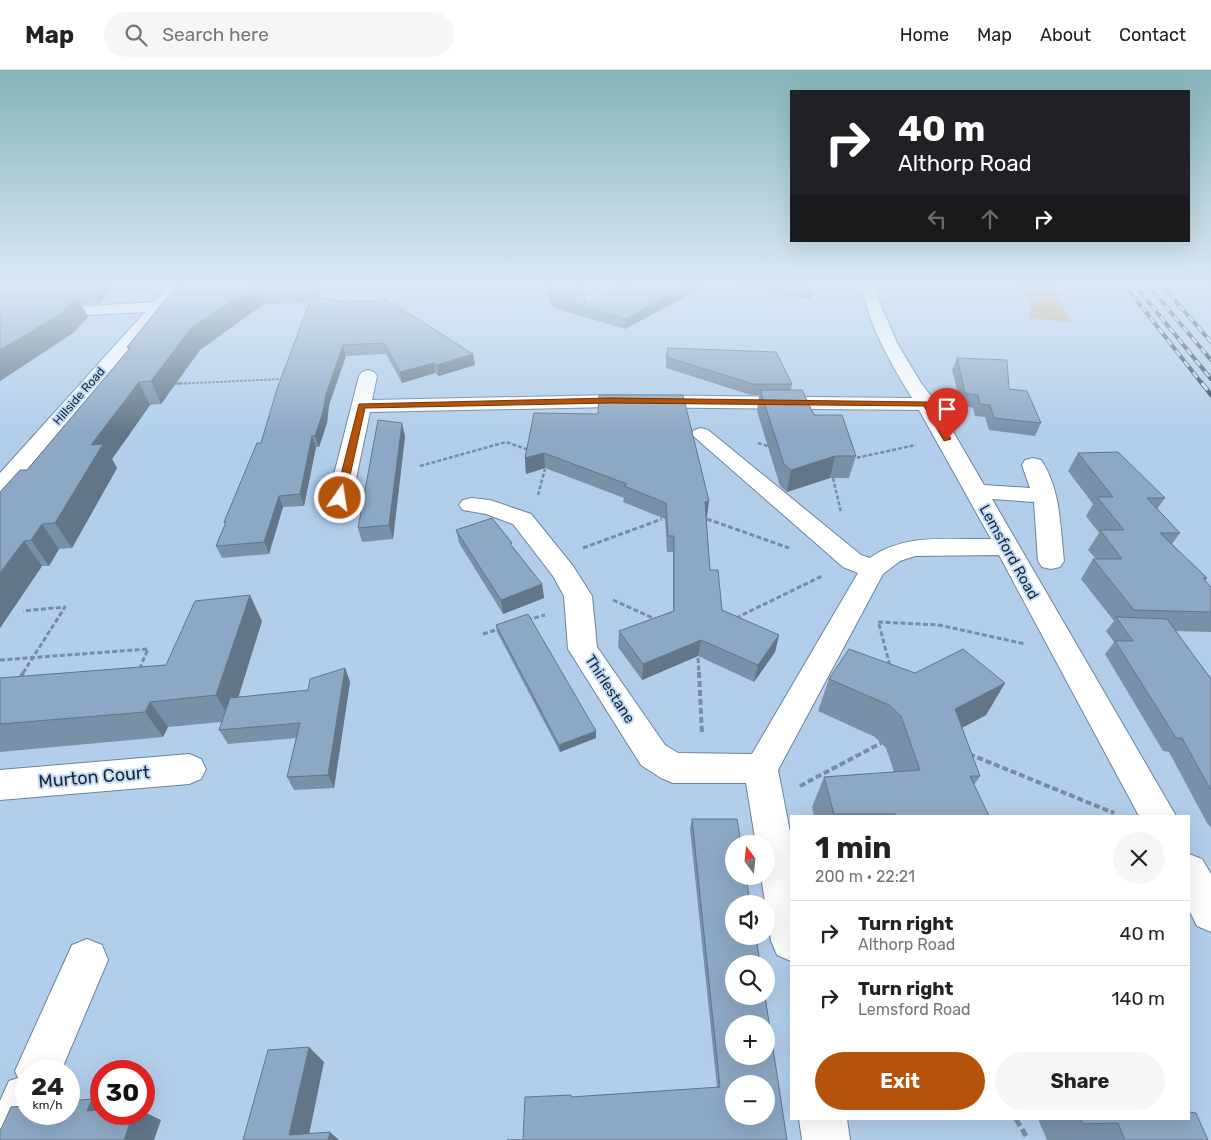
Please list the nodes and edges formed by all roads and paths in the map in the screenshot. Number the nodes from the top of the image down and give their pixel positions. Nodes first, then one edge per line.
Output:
1 (135, 334) edge
2 (886, 334) edge
3 (368, 376) dead end
4 (291, 379) edge
5 (164, 384) edge
6 (927, 404) junction
7 (362, 406) junction
8 (701, 434) dead end
9 (947, 439) junction
10 (751, 441) dead end
11 (529, 450) edge
12 (779, 450) edge
13 (846, 460) edge
14 (1033, 465) dead end
15 (420, 466) dead end
16 (0, 487) edge
17 (975, 491) junction
18 (1045, 496) junction
19 (340, 498) dead end
20 (471, 506) dead end
21 (662, 519) edge
22 (707, 519) edge
23 (1006, 548) junction
24 (796, 551) dead end
25 (553, 559) junction
26 (1051, 561) dead end
27 (863, 565) junction
28 (578, 600) junction
29 (23, 611) dead end
30 (864, 617) junction
31 (730, 621) edge
32 (662, 622) edge
33 (518, 623) edge
34 (501, 628) edge
35 (483, 634) dead end
36 (1065, 651) junction
37 (34, 657) junction
38 (698, 658) edge
39 (0, 660) edge
40 (890, 667) edge
41 (138, 672) edge
42 (19, 679) edge
43 (881, 743) edge
44 (959, 750) edge
45 (189, 769) dead end
46 (704, 769) junction
47 (761, 769) junction
48 (0, 785) edge
49 (767, 804) junction
50 (1119, 815) edge
51 (1157, 815) edge
52 (1190, 874) edge
53 (1211, 912) edge
54 (790, 935) edge
55 (87, 960) dead end
56 (43, 1060) edge
57 (823, 1120) edge
58 (1017, 1120) edge
59 (15, 1122) edge
60 (1026, 1136) dead end
61 (7, 1140) edge
62 (826, 1140) edge

1 - 16 street, Hillside Road
2 - 6 street, Lemsford Road
3 - 7 street
4 - 5 path
6 - 7 street
6 - 9 street, Lemsford Road
7 - 19 street
8 - 27 street
9 - 13 path
9 - 17 street, Lemsford Road
10 - 12 path
11 - 15 path
14 - 18 street
17 - 18 street
17 - 23 street, Lemsford Road
18 - 26 street
20 - 25 street, Thirlestane
21 - 25 path
22 - 24 path
23 - 27 street
23 - 36 street, Lemsford Road
25 - 28 street, Thirlestane
27 - 30 street
27 - 31 path
28 - 32 path
28 - 33 path
28 - 46 street, Thirlestane
29 - 37 path
30 - 36 path
30 - 40 path
30 - 47 street
34 - 35 path
36 - 51 street, Lemsford Road
37 - 39 path
37 - 41 path
37 - 42 path
38 - 46 path
43 - 49 path
44 - 50 path
45 - 48 street, Murton Court
46 - 47 street, Thirlestane
47 - 49 street
49 - 54 street
52 - 53 street
55 - 56 street
57 - 62 street
58 - 60 path
59 - 61 street

